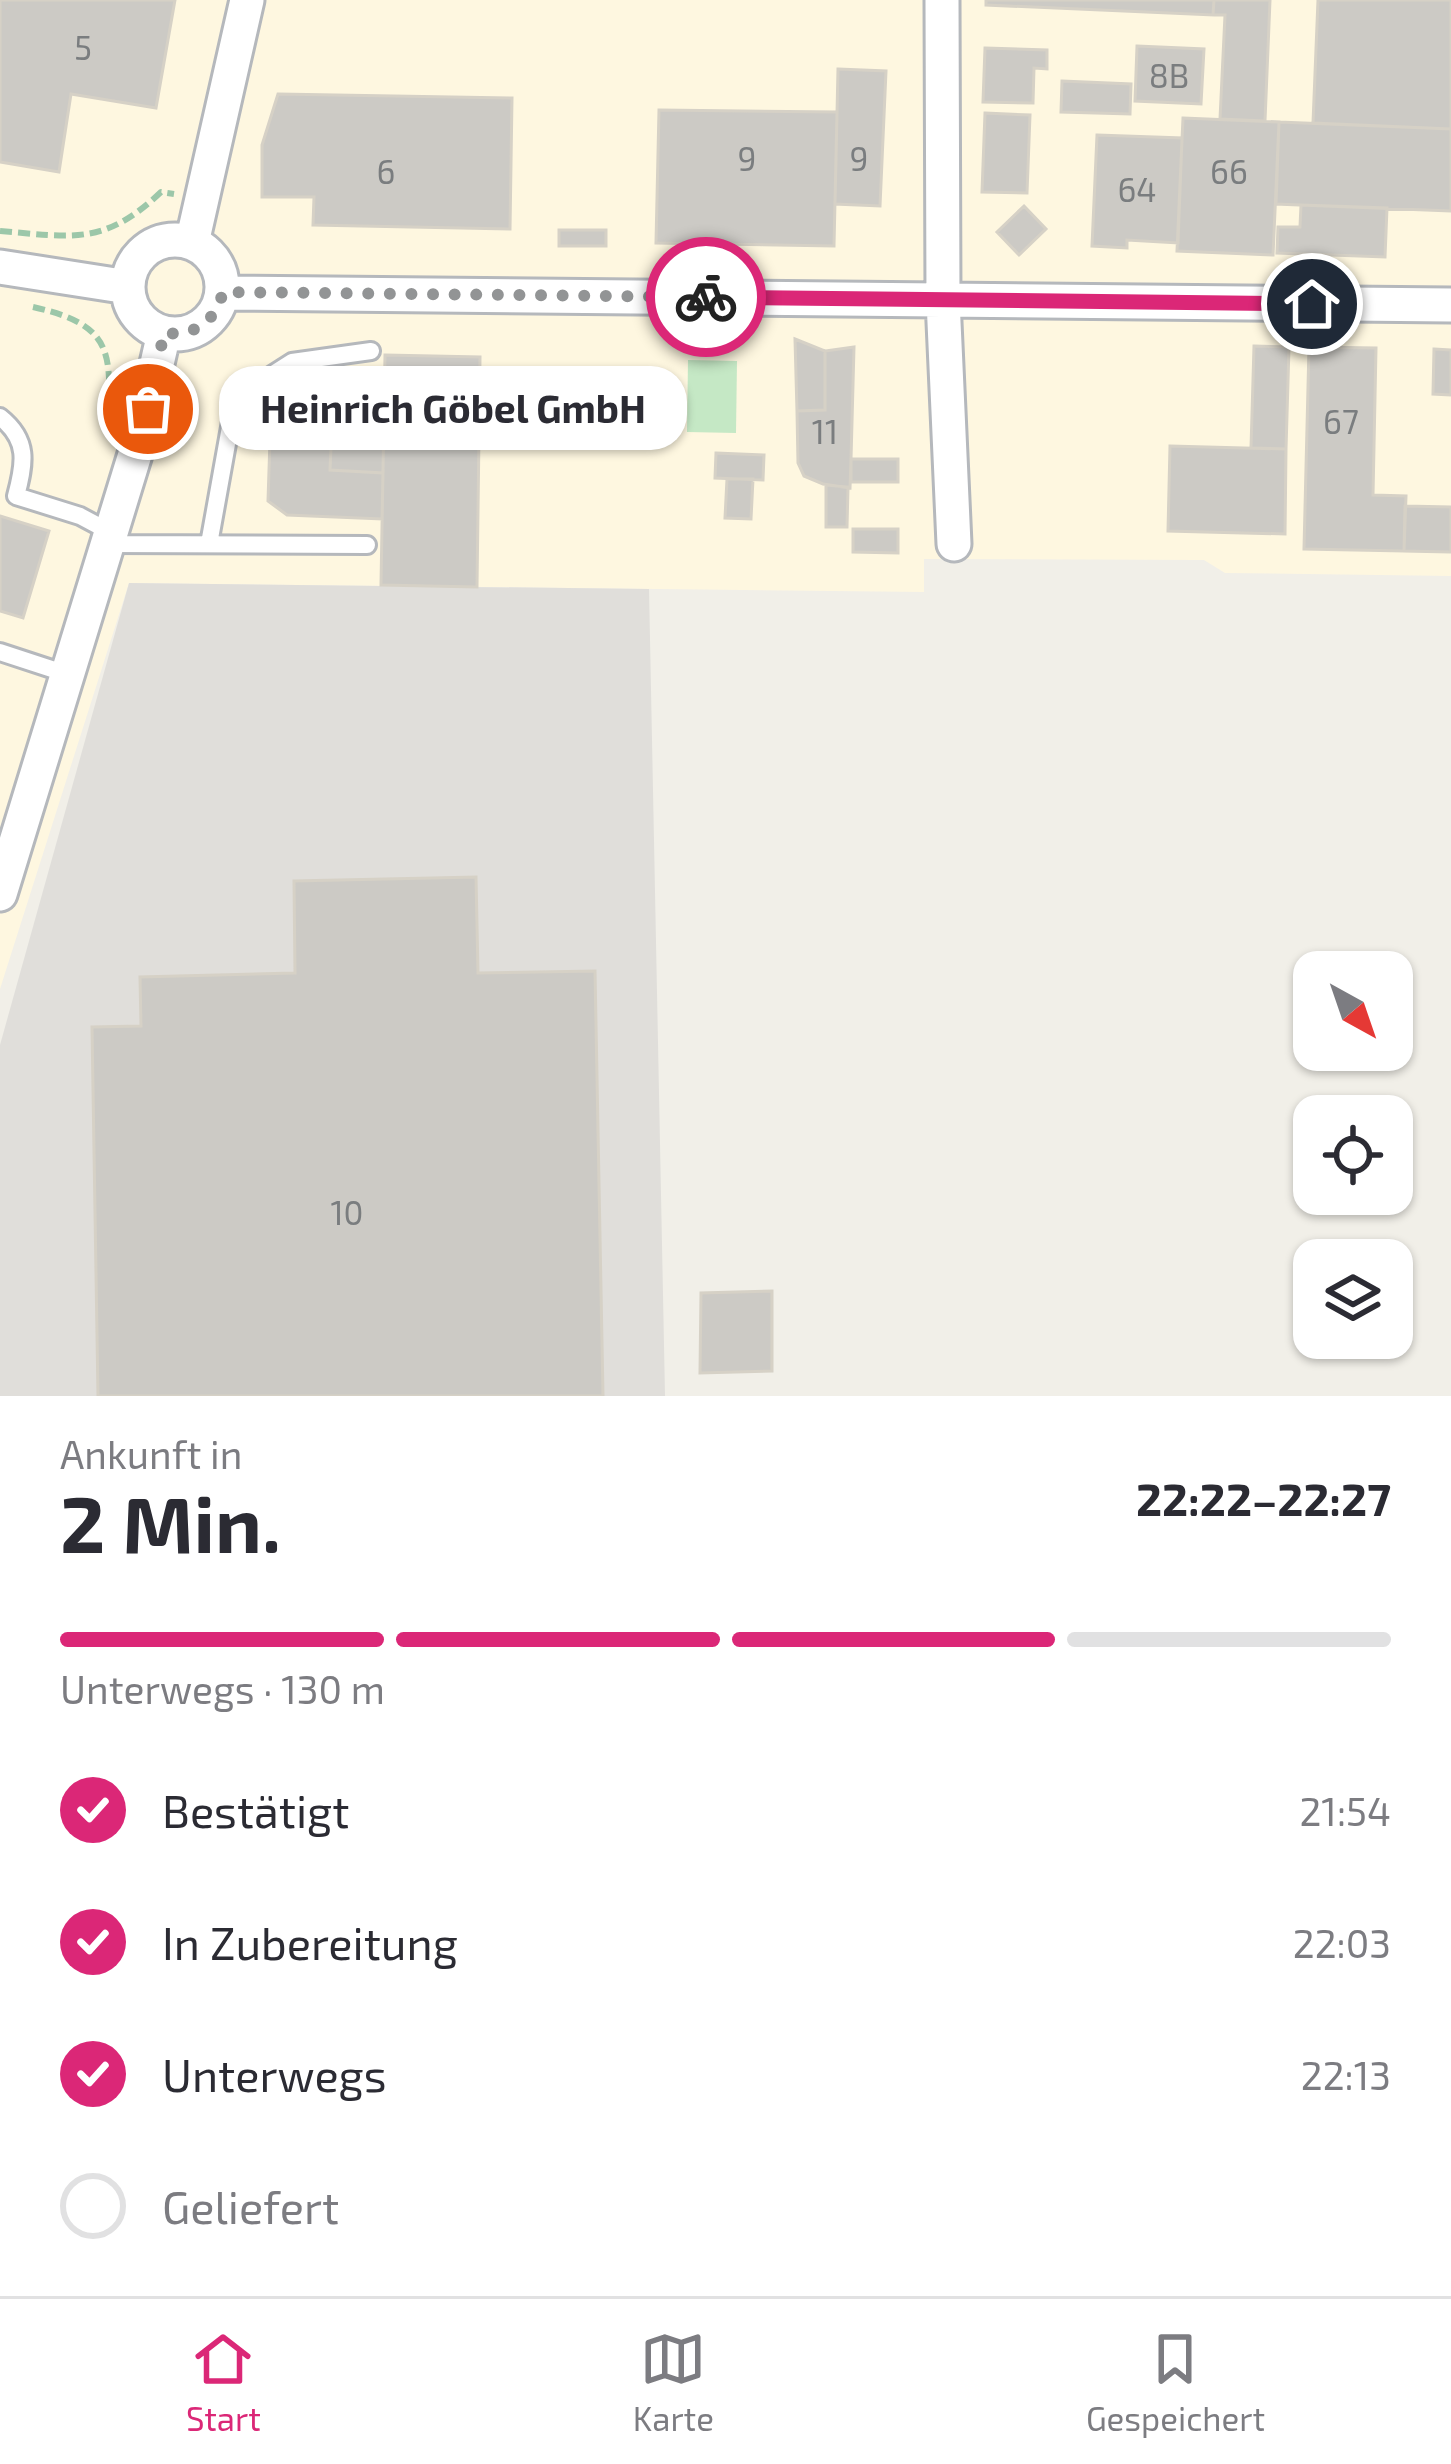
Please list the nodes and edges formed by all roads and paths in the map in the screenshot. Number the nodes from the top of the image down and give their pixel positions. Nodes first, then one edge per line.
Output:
1 (247, 0) edge
2 (942, 0) edge
3 (160, 191) dead end
4 (0, 231) edge
5 (192, 243) junction
6 (0, 267) edge
7 (128, 287) junction
8 (223, 292) junction
9 (944, 300) junction
10 (21, 304) dead end
11 (1451, 305) edge
12 (164, 333) junction
13 (371, 351) dead end
14 (0, 417) edge
15 (107, 438) dead end
16 (109, 538) junction
17 (209, 544) junction
18 (955, 544) dead end
19 (367, 545) dead end
20 (0, 652) edge
21 (67, 674) junction
22 (7, 848) edge
23 (0, 893) edge

1 - 5 street
2 - 9 street
3 - 4 path
5 - 7 street
5 - 8 street
6 - 7 street
7 - 12 street
8 - 9 street
8 - 12 street
9 - 11 street
9 - 18 street
10 - 15 path
12 - 16 street
13 - 17 lane
14 - 16 lane
16 - 17 lane
16 - 21 street
17 - 19 lane
20 - 21 lane
21 - 22 street
22 - 23 street

